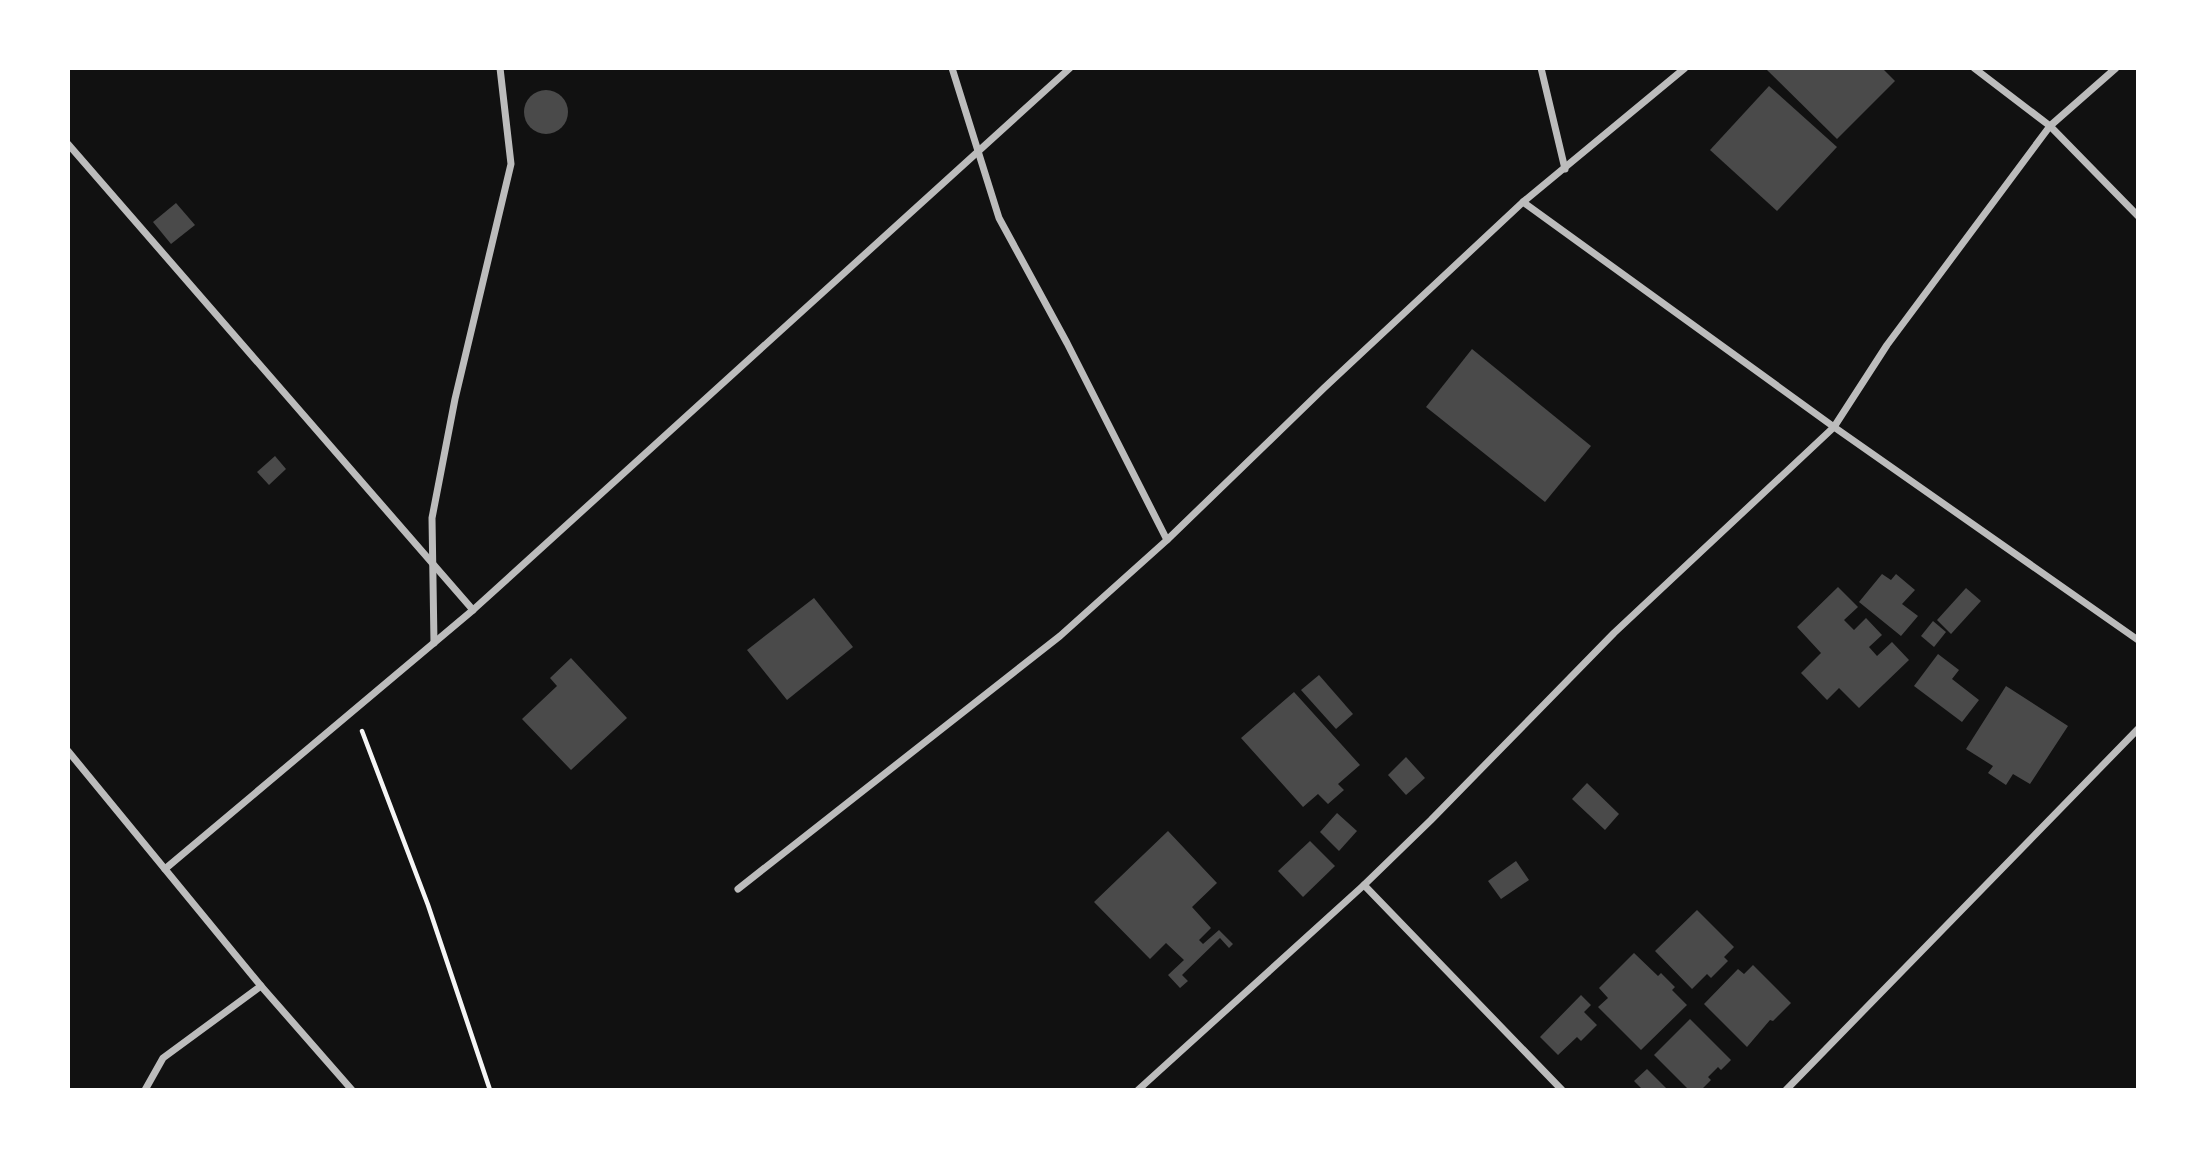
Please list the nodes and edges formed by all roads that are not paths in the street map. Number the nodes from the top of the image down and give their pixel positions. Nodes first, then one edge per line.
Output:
1 (500, 68) edge
2 (952, 68) edge
3 (1070, 68) edge
4 (1541, 68) edge
5 (1685, 68) edge
6 (1974, 68) edge
7 (2116, 68) edge
8 (2050, 126) junction
9 (68, 144) edge
10 (978, 151) junction
11 (1565, 169) junction
12 (1523, 202) junction
13 (2138, 216) edge
14 (1835, 427) junction
15 (1167, 540) junction
16 (433, 564) junction
17 (473, 610) junction
18 (2138, 640) edge
19 (434, 643) junction
20 (2138, 729) edge
21 (68, 751) edge
22 (165, 869) junction
23 (1364, 886) junction
24 (738, 890) dead end
25 (261, 986) junction
26 (145, 1090) edge
27 (352, 1090) edge
28 (1138, 1090) edge
29 (1562, 1090) edge
30 (1786, 1090) edge

1 - 16 street
2 - 10 street
3 - 10 street
4 - 11 street
5 - 11 street
6 - 8 street
7 - 8 street
8 - 13 street
8 - 14 street
9 - 16 street
10 - 15 street
10 - 17 street
11 - 12 street
12 - 14 street
12 - 15 street
14 - 18 street
14 - 23 street
15 - 24 street
16 - 17 street
16 - 19 street
17 - 19 street
19 - 22 street
20 - 30 street
21 - 22 street
22 - 25 street
23 - 28 street
23 - 29 street
25 - 26 street
25 - 27 street

